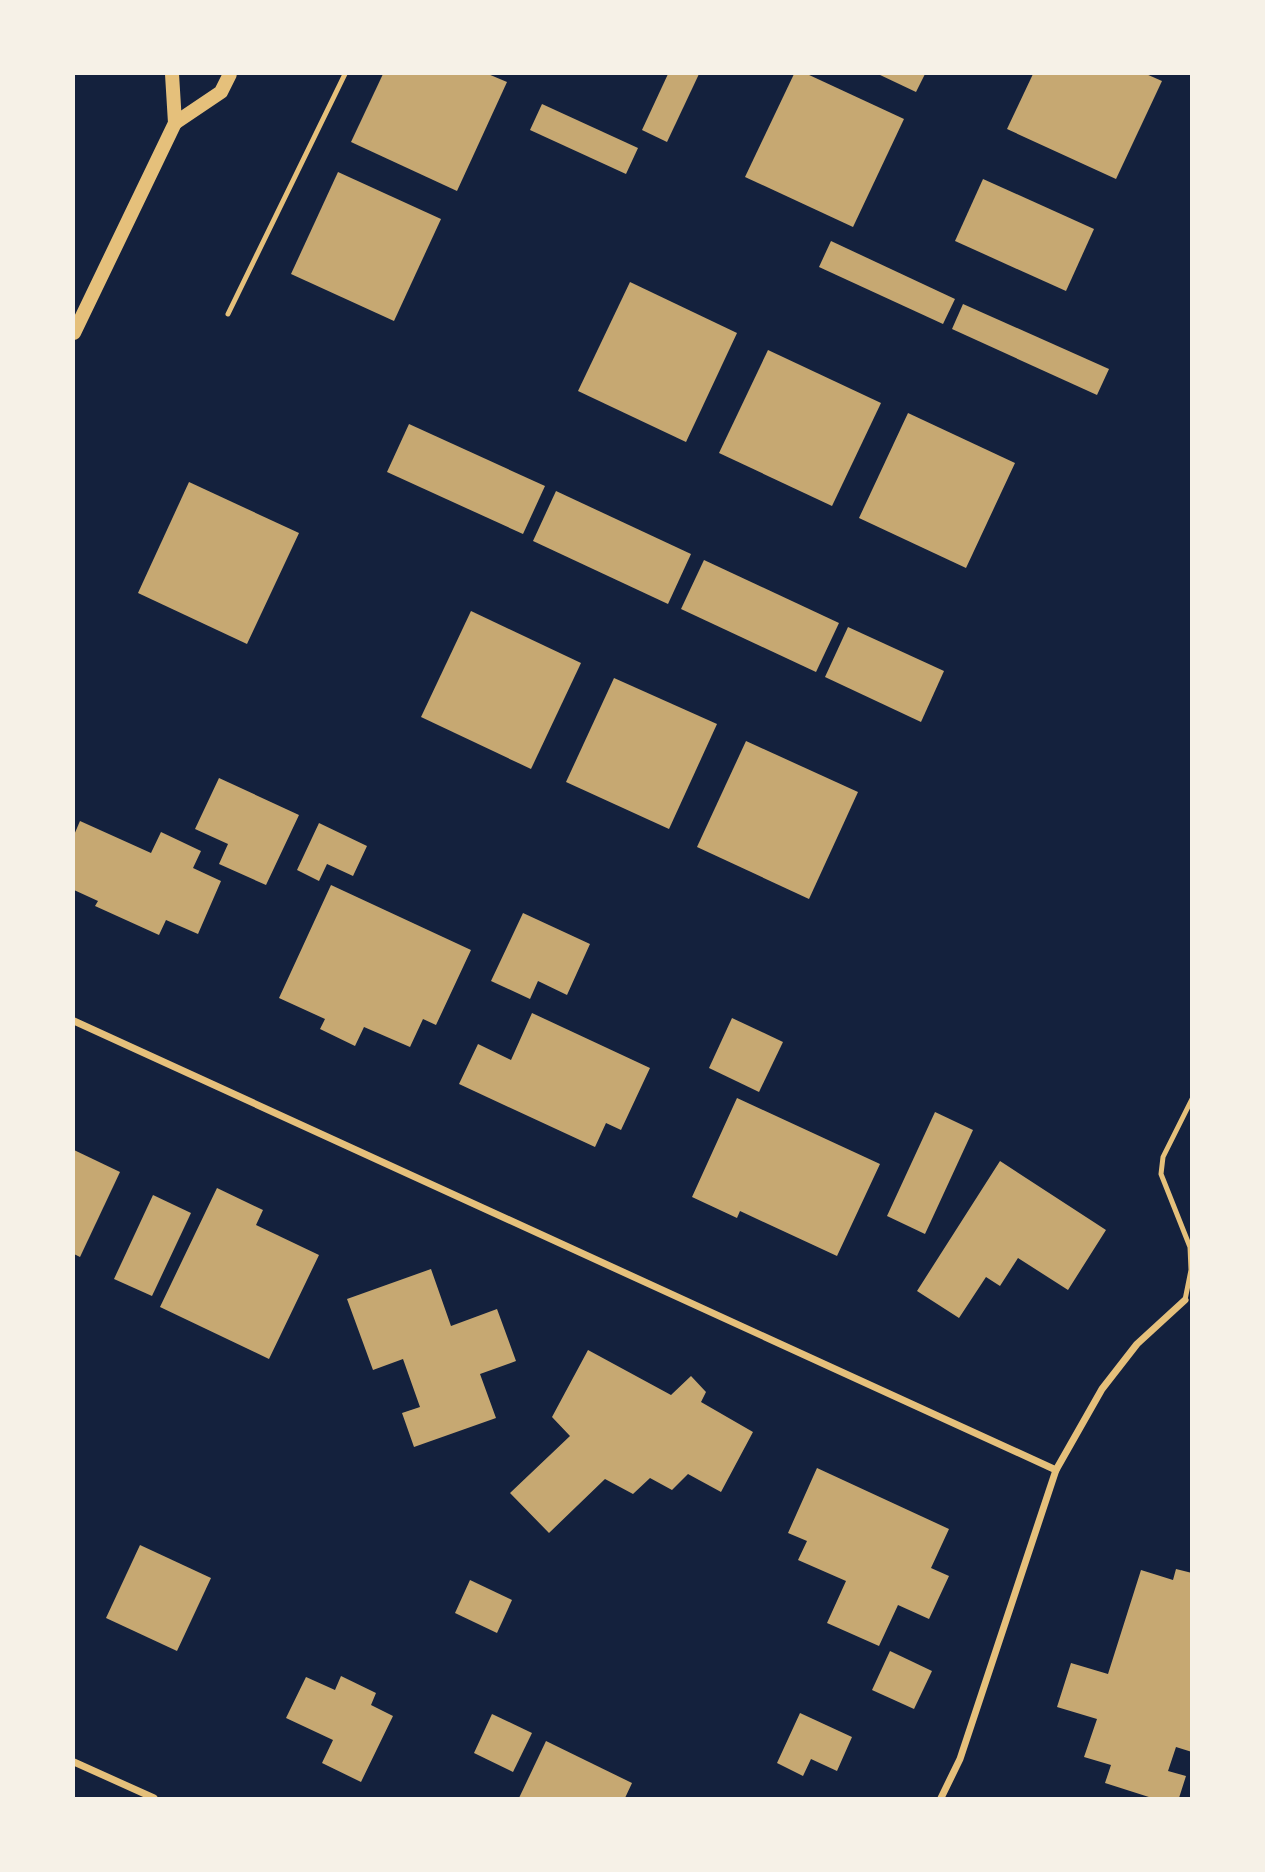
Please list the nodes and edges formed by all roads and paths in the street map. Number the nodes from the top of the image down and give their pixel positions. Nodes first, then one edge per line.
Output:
1 (172, 74) edge
2 (230, 74) edge
3 (345, 74) edge
4 (175, 122) junction
5 (228, 314) dead end
6 (74, 333) edge
7 (74, 1021) edge
8 (1192, 1099) edge
9 (1185, 1300) joint
10 (1056, 1470) junction
11 (74, 1762) edge
12 (154, 1798) edge
13 (941, 1798) edge

1 - 4 main road
2 - 4 main road
3 - 5 lane
4 - 6 main road
7 - 10 street
8 - 9 lane
9 - 10 street
10 - 13 street
11 - 12 street

